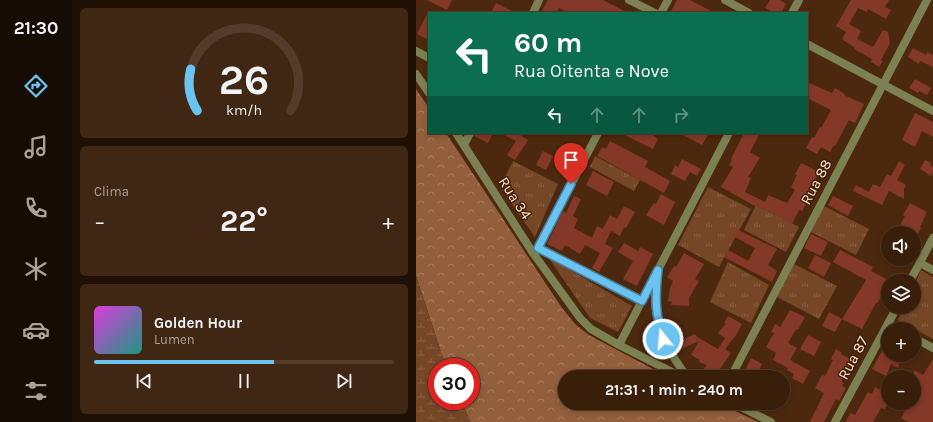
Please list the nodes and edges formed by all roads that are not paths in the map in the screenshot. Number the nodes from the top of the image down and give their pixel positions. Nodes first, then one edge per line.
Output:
1 (539, 0) edge
2 (629, 0) edge
3 (668, 0) edge
4 (725, 0) edge
5 (799, 0) edge
6 (927, 0) edge
7 (533, 12) edge
8 (653, 12) edge
9 (662, 12) edge
10 (747, 12) edge
11 (793, 12) edge
12 (808, 45) edge
13 (416, 51) edge
14 (428, 57) edge
15 (416, 74) edge
16 (883, 84) junction
17 (428, 92) edge
18 (933, 111) edge
19 (457, 134) edge
20 (470, 134) edge
21 (597, 134) edge
22 (728, 134) edge
23 (464, 145) junction
24 (933, 238) edge
25 (536, 250) junction
26 (921, 261) edge
27 (921, 264) edge
28 (658, 270) junction
29 (933, 270) edge
30 (642, 301) junction
31 (881, 337) edge
32 (921, 342) edge
33 (619, 345) junction
34 (933, 348) edge
35 (668, 370) edge
36 (682, 370) edge
37 (735, 370) edge
38 (747, 410) edge
39 (771, 422) edge
40 (835, 422) edge

1 - 7 street
2 - 8 street
3 - 9 street
4 - 10 street
5 - 11 street
6 - 16 street, Rua 88
12 - 16 street
13 - 14 street
15 - 17 street
16 - 18 street
16 - 37 street, Rua 88
19 - 23 street, Rua 34
20 - 23 street
21 - 25 street
22 - 28 street
23 - 25 street, Rua 34
24 - 26 street
25 - 30 street
25 - 33 street, Rua 34
27 - 29 street
28 - 30 street
28 - 36 street
30 - 33 street
31 - 40 street, Rua 87
32 - 34 street
33 - 35 street, Rua 34
38 - 39 street

